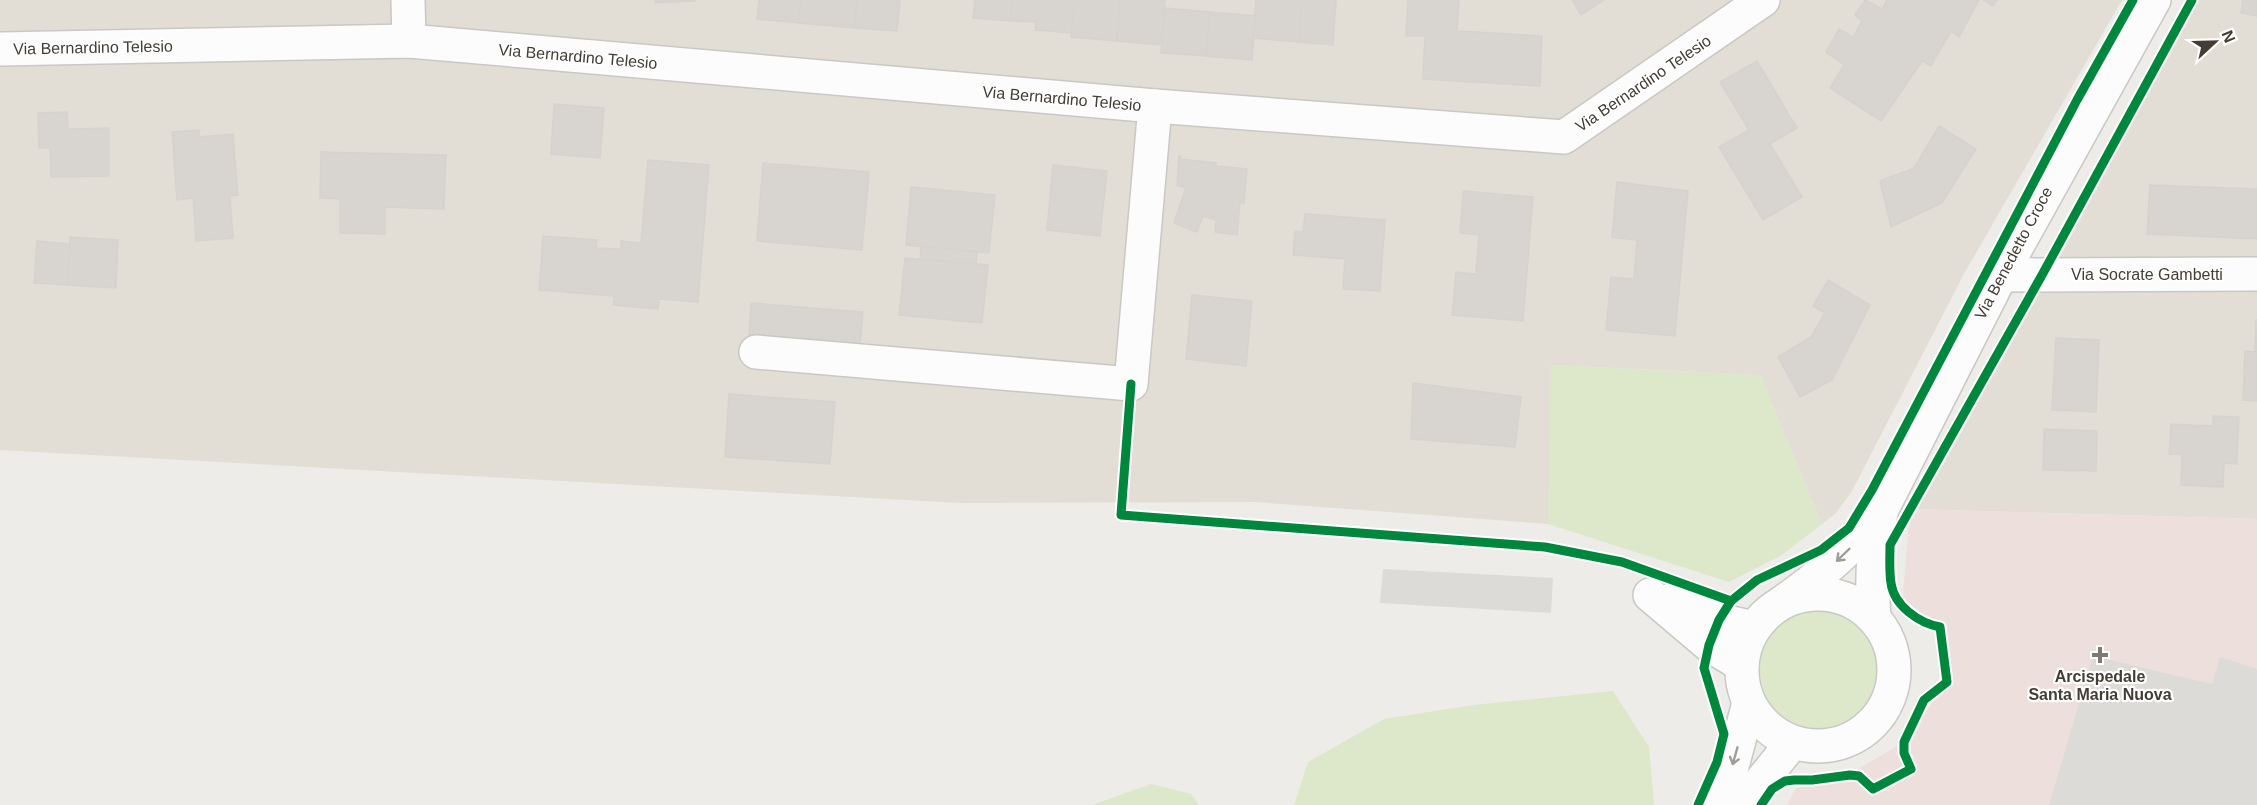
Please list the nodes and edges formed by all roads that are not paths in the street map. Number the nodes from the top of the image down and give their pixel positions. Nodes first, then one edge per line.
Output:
1 (408, 0) edge
2 (1763, 0) edge
3 (2154, 0) edge
4 (410, 41) junction
5 (0, 49) edge
6 (1155, 106) junction
7 (2257, 274) edge
8 (2001, 275) junction
9 (756, 352) dead end
10 (1881, 511) junction
11 (1783, 602) junction
12 (1874, 618) junction
13 (1754, 628) junction
14 (1742, 665) junction
15 (1749, 703) junction
16 (1792, 743) junction
17 (1711, 805) edge
18 (1742, 805) edge

1 - 4 street
2 - 6 street, Via Bernardino Telesio
3 - 8 street, Via Benedetto Croce
4 - 5 street, Via Bernardino Telesio
4 - 6 street, Via Bernardino Telesio
6 - 9 street, Via Bernardino Telesio
7 - 8 street, Via Socrate Gambetti
8 - 10 street, Via Benedetto Croce
10 -> 11 street, Via Benedetto Croce
10 - 12 street, Via Benedetto Croce
11 - 12 street
11 - 13 street
12 - 16 street
13 - 14 street
13 - 14 street
14 - 15 street
15 - 16 street
15 -> 17 street
16 - 18 street

